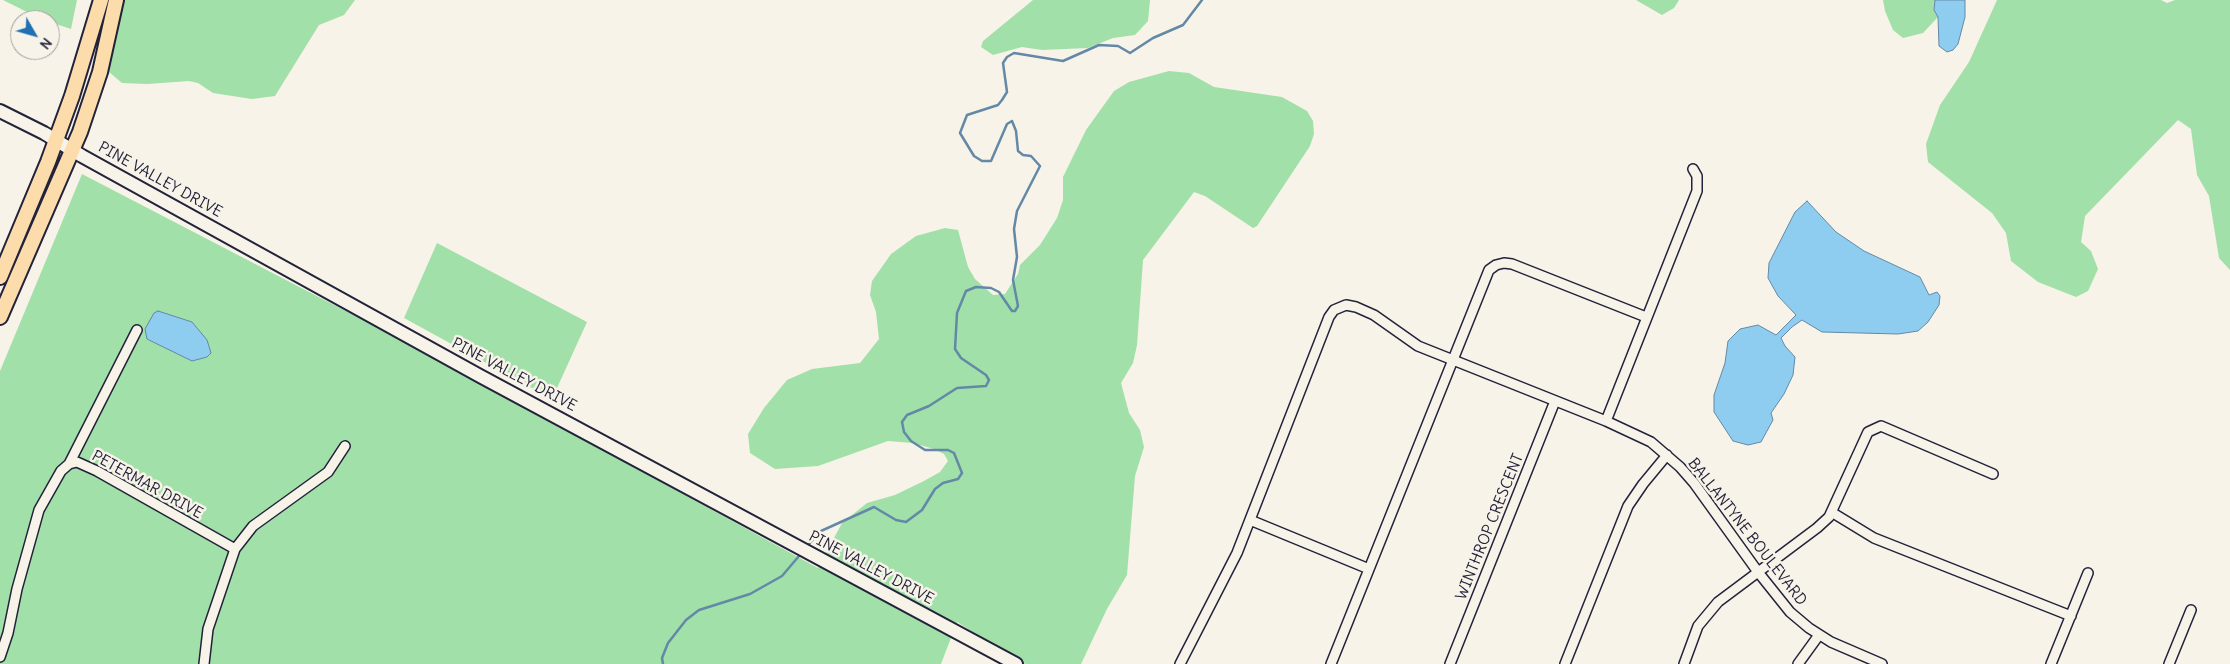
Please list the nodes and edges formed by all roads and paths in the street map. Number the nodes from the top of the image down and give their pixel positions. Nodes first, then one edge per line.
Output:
1 (101, 0) edge
2 (116, 0) edge
3 (0, 111) edge
4 (56, 141) junction
5 (72, 150) junction
6 (1693, 169) dead end
7 (0, 276) edge
8 (1646, 317) junction
9 (0, 318) edge
10 (137, 330) dead end
11 (1452, 360) junction
12 (1555, 401) junction
13 (1606, 421) junction
14 (344, 446) dead end
15 (1667, 455) junction
16 (70, 464) junction
17 (1993, 474) dead end
18 (1833, 513) junction
19 (1250, 520) junction
20 (235, 549) junction
21 (1369, 569) junction
22 (1758, 572) junction
23 (2088, 573) dead end
24 (2190, 610) dead end
25 (2071, 616) junction
26 (1819, 635) junction
27 (0, 657) edge
28 (204, 664) edge
29 (1016, 664) edge
30 (1180, 664) edge
31 (1331, 664) edge
32 (1450, 664) edge
33 (1565, 664) edge
34 (1684, 664) edge
35 (1798, 664) edge
36 (1882, 664) edge
37 (2051, 664) edge
38 (2169, 664) edge

1 - 4 main road
2 - 5 main road
3 - 4 street, PINE VALLEY DRIVE
4 - 5 street, PINE VALLEY DRIVE
4 - 7 main road
5 - 9 main road
5 - 29 street, PINE VALLEY DRIVE
6 - 8 street
8 - 11 street
8 - 13 street
10 - 16 street
11 - 12 street, BALLANTYNE BOULEVARD
11 - 19 street, BALLANTYNE BOULEVARD
11 - 21 street
12 - 13 street, BALLANTYNE BOULEVARD
12 - 32 street, WINTHROP CRESCENT
13 - 15 street, BALLANTYNE BOULEVARD
14 - 20 street
15 - 22 street, BALLANTYNE BOULEVARD
15 - 33 street
16 - 20 street, PETERMAR DRIVE
16 - 27 street, PETERMAR DRIVE
17 - 18 street
18 - 22 street
18 - 25 street
19 - 21 street
19 - 30 street, BALLANTYNE BOULEVARD
20 - 28 street
21 - 31 street
22 - 26 street, BALLANTYNE BOULEVARD
22 - 34 street
23 - 25 street
24 - 38 street
25 - 37 street
26 - 35 street
26 - 36 street, BALLANTYNE BOULEVARD

